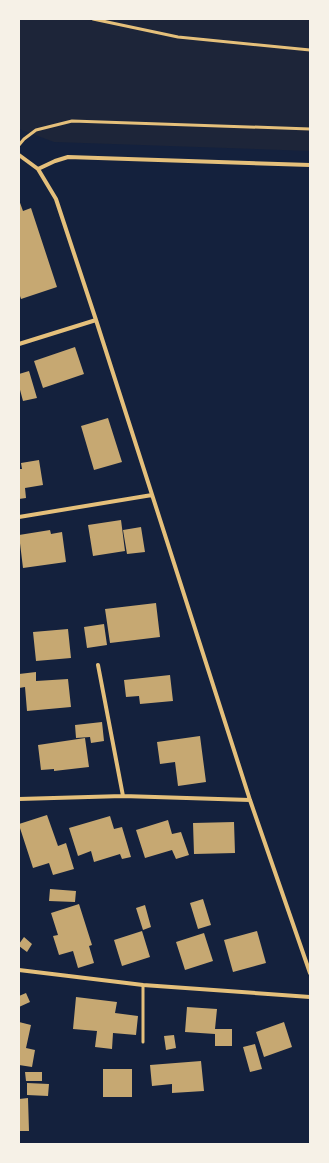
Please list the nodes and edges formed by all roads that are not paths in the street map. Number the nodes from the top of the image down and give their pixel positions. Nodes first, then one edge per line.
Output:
1 (93, 19) edge
2 (310, 50) edge
3 (310, 129) edge
4 (19, 145) edge
5 (19, 155) edge
6 (310, 165) edge
7 (38, 170) junction
8 (96, 320) junction
9 (19, 344) edge
10 (152, 495) junction
11 (19, 517) edge
12 (98, 665) dead end
13 (123, 796) junction
14 (19, 799) edge
15 (250, 800) junction
16 (19, 970) edge
17 (310, 973) edge
18 (143, 985) junction
19 (310, 997) edge
20 (143, 1042) dead end

1 - 2 lane
3 - 4 lane
5 - 7 street
6 - 7 street
7 - 8 street
8 - 9 street
8 - 10 street
10 - 11 street
10 - 15 street
12 - 13 street
13 - 14 street
13 - 15 street
15 - 17 street
16 - 18 street
18 - 19 street
18 - 20 lane

